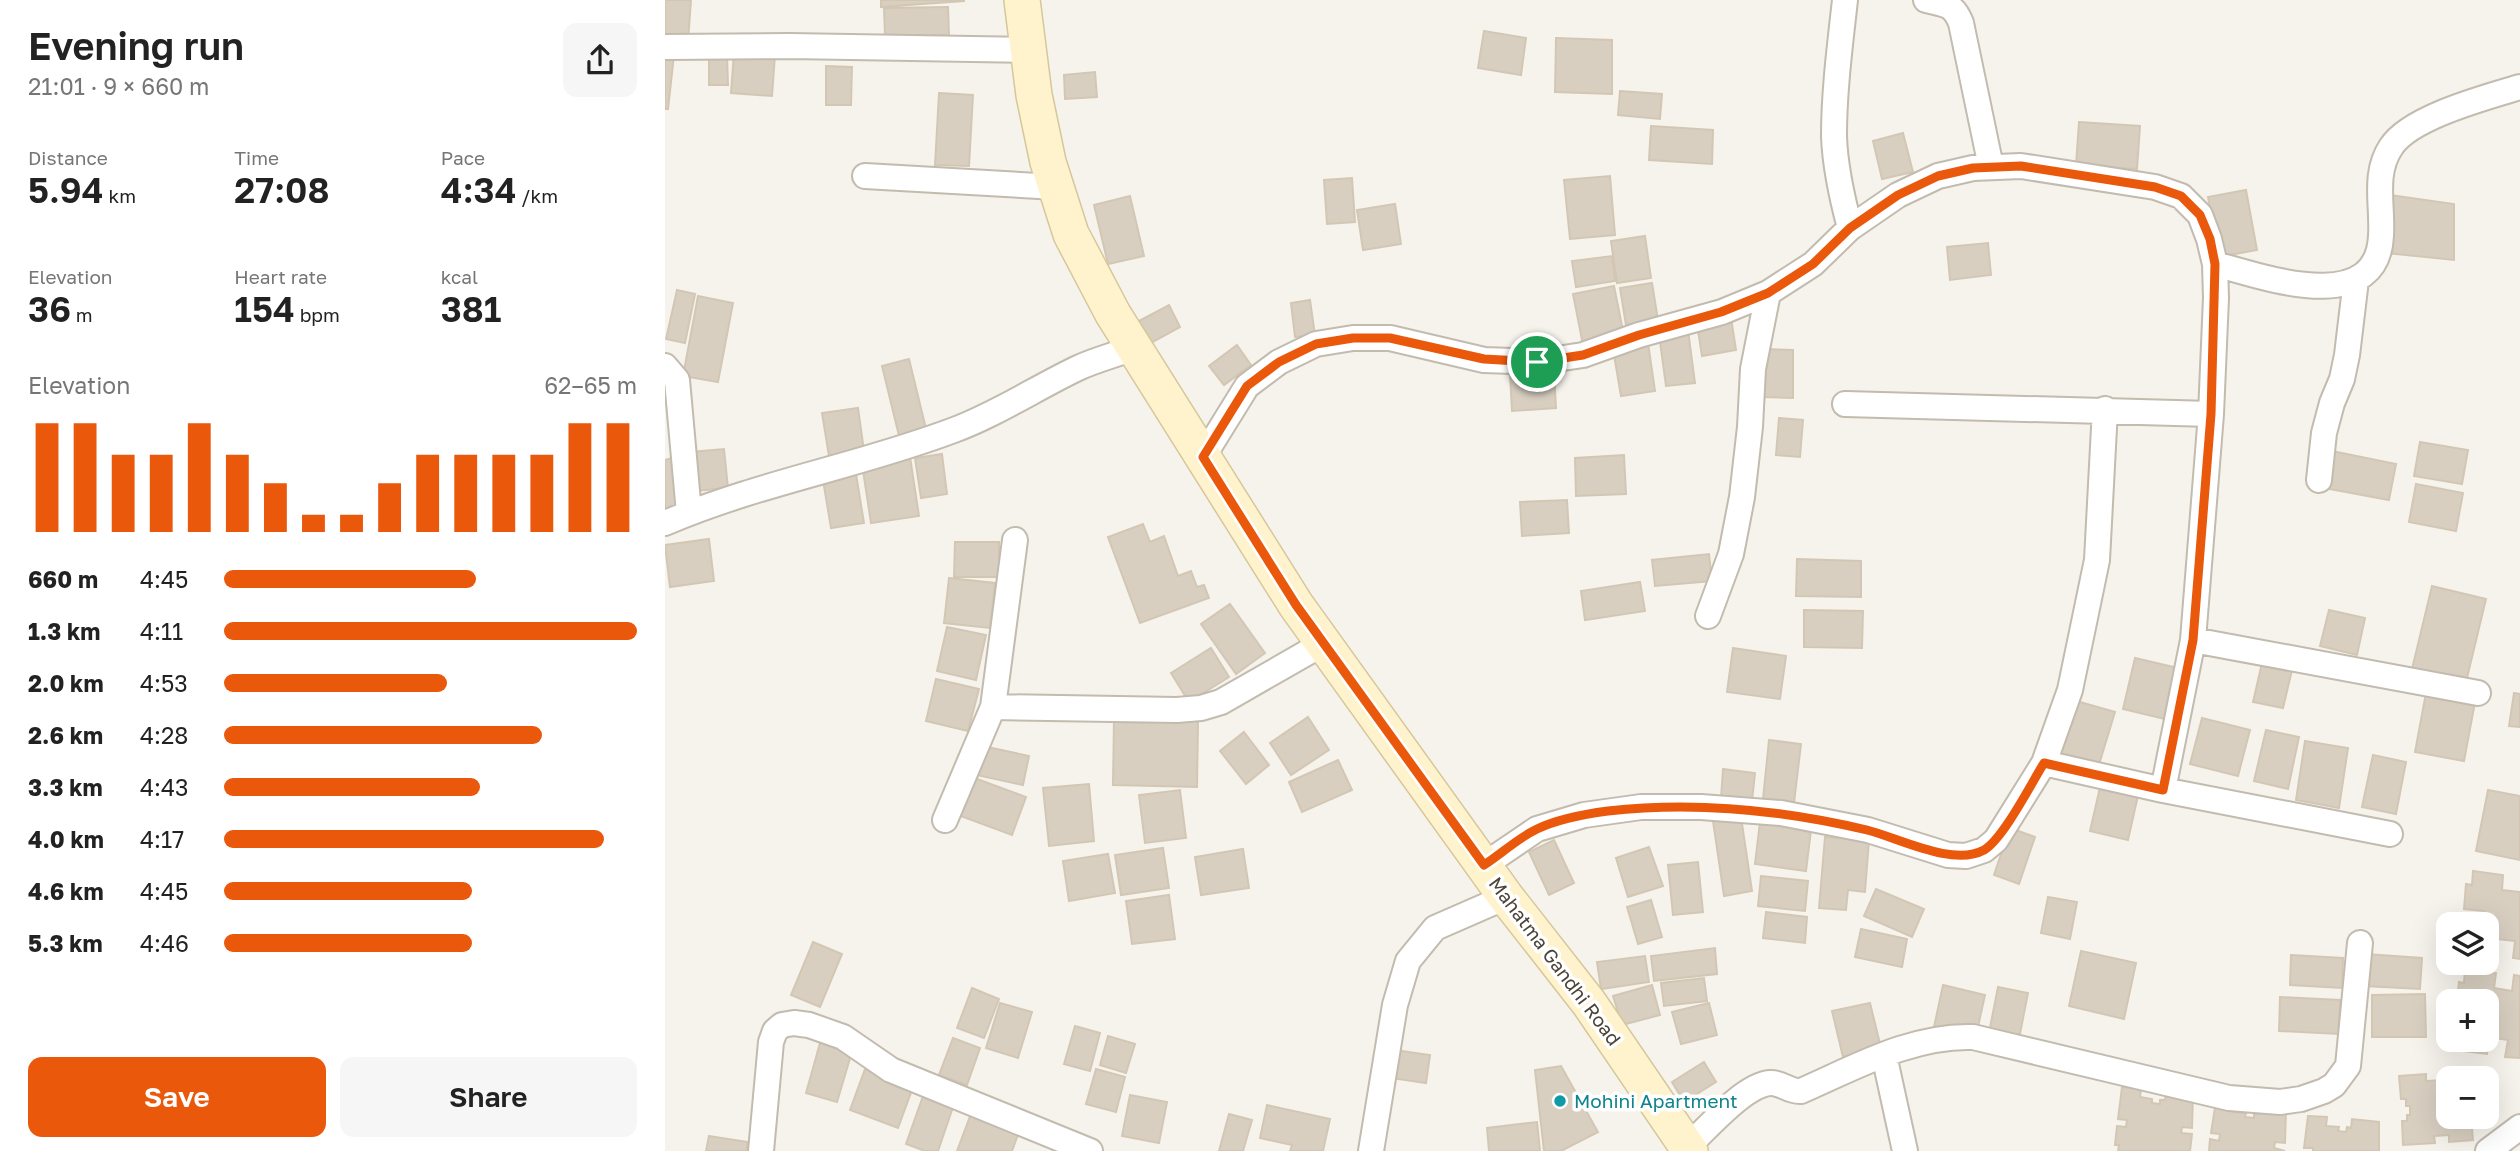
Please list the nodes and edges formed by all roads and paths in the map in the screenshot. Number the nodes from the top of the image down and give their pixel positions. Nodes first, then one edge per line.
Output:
1 (1022, 0) edge
2 (1845, 0) edge
3 (1926, 0) edge
4 (665, 47) edge
5 (1029, 50) junction
6 (2520, 87) edge
7 (1991, 167) junction
8 (865, 176) dead end
9 (1056, 187) junction
10 (1850, 228) junction
11 (2215, 264) junction
12 (2356, 280) junction
13 (1768, 293) junction
14 (1133, 348) junction
15 (665, 366) edge
16 (1846, 404) dead end
17 (2105, 409) junction
18 (2211, 414) junction
19 (1203, 457) junction
20 (2319, 480) dead end
21 (689, 513) junction
22 (665, 523) edge
23 (1015, 540) dead end
24 (1708, 616) dead end
25 (2193, 640) junction
26 (1324, 643) junction
27 (2478, 693) dead end
28 (993, 707) junction
29 (2044, 763) junction
30 (2163, 790) junction
31 (945, 820) dead end
32 (2390, 834) dead end
33 (1484, 865) junction
34 (1506, 897) junction
35 (2360, 943) dead end
36 (1884, 1055) junction
37 (2520, 1127) edge
38 (1689, 1149) edge
39 (2488, 1150) edge
40 (761, 1151) edge
41 (1090, 1151) edge
42 (1371, 1151) edge
43 (1905, 1151) edge
44 (2520, 1151) edge

1 - 5 main road, Mahatma Gandhi Road
2 - 10 street
3 - 7 street
4 - 5 street
5 - 9 main road, Mahatma Gandhi Road
6 - 12 street
7 - 10 street
7 - 11 street
8 - 9 street
9 - 14 main road, Mahatma Gandhi Road
10 - 13 street
11 - 12 street
11 - 18 street
12 - 20 street
13 - 19 street
13 - 24 street
14 - 19 main road, Mahatma Gandhi Road
14 - 21 street
15 - 21 street
16 - 17 street
17 - 18 street
17 - 29 street
18 - 25 street
19 - 26 main road, Mahatma Gandhi Road
21 - 22 street
23 - 28 street
25 - 27 street
25 - 30 street
26 - 28 street
26 - 33 main road, Mahatma Gandhi Road
28 - 31 street
29 - 30 street
29 - 33 street
30 - 32 street
33 - 34 main road, Mahatma Gandhi Road
34 - 38 main road, Mahatma Gandhi Road
34 - 42 street
35 - 36 street
36 - 38 street
36 - 43 street
37 - 39 street
39 - 44 street
40 - 41 street

